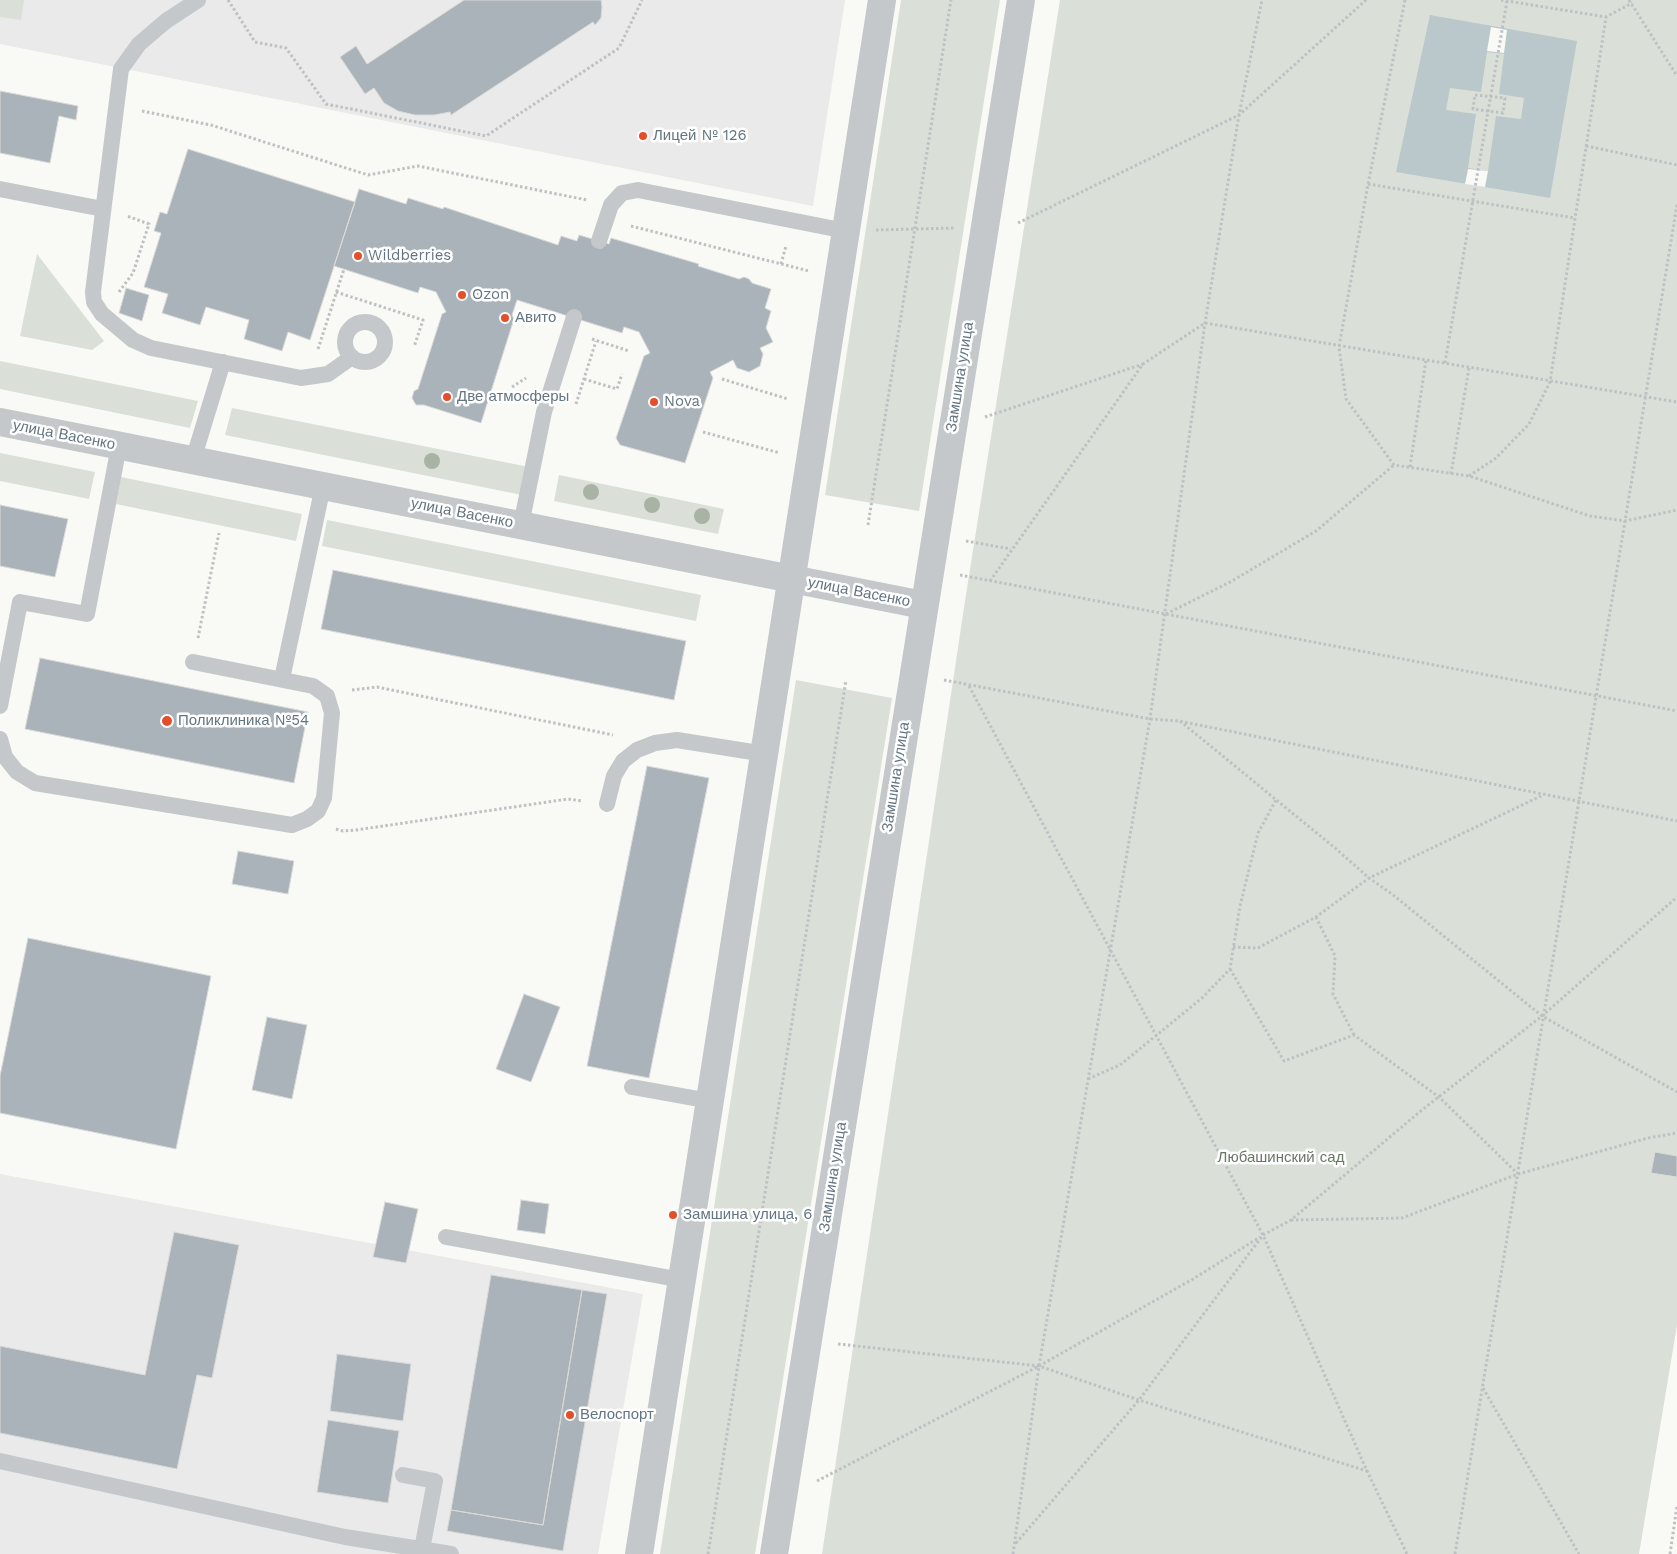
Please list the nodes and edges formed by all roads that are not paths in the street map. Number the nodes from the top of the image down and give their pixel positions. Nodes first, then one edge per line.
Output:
1 (198, 0) edge
2 (882, 0) edge
3 (1021, 0) edge
4 (0, 189) edge
5 (103, 209) junction
6 (846, 231) junction
7 (599, 241) dead end
8 (574, 317) dead end
9 (352, 358) dead end
10 (223, 362) junction
11 (0, 422) edge
12 (119, 446) junction
13 (193, 460) junction
14 (323, 486) junction
15 (521, 525) junction
16 (792, 579) junction
17 (924, 604) junction
18 (193, 662) road end
19 (282, 679) junction
20 (0, 706) edge
21 (0, 740) edge
22 (765, 754) junction
23 (607, 804) road end
24 (632, 1087) dead end
25 (710, 1101) junction
26 (446, 1237) dead end
27 (682, 1280) junction
28 (0, 1462) edge
29 (403, 1475) dead end
30 (422, 1549) junction
31 (451, 1554) edge
32 (639, 1554) edge
33 (774, 1554) edge

1 - 5 lane
2 - 6 street
3 - 17 street, Замшина улица
4 - 5 lane
5 - 10 lane
6 - 7 lane
6 - 16 street
8 - 15 lane
9 - 10 lane
10 - 13 lane
11 - 12 street, улица Васенко
12 - 13 street, улица Васенко
12 - 20 lane
13 - 14 street, улица Васенко
14 - 15 street, улица Васенко
14 - 19 lane
15 - 16 street, улица Васенко
16 - 17 street, улица Васенко
16 - 22 street
17 - 33 street, Замшина улица
18 - 19 lane
19 - 21 lane
22 - 23 lane
22 - 25 street
24 - 25 lane
25 - 27 street
26 - 27 lane
27 - 32 street
28 - 30 lane
29 - 30 lane
30 - 31 lane

